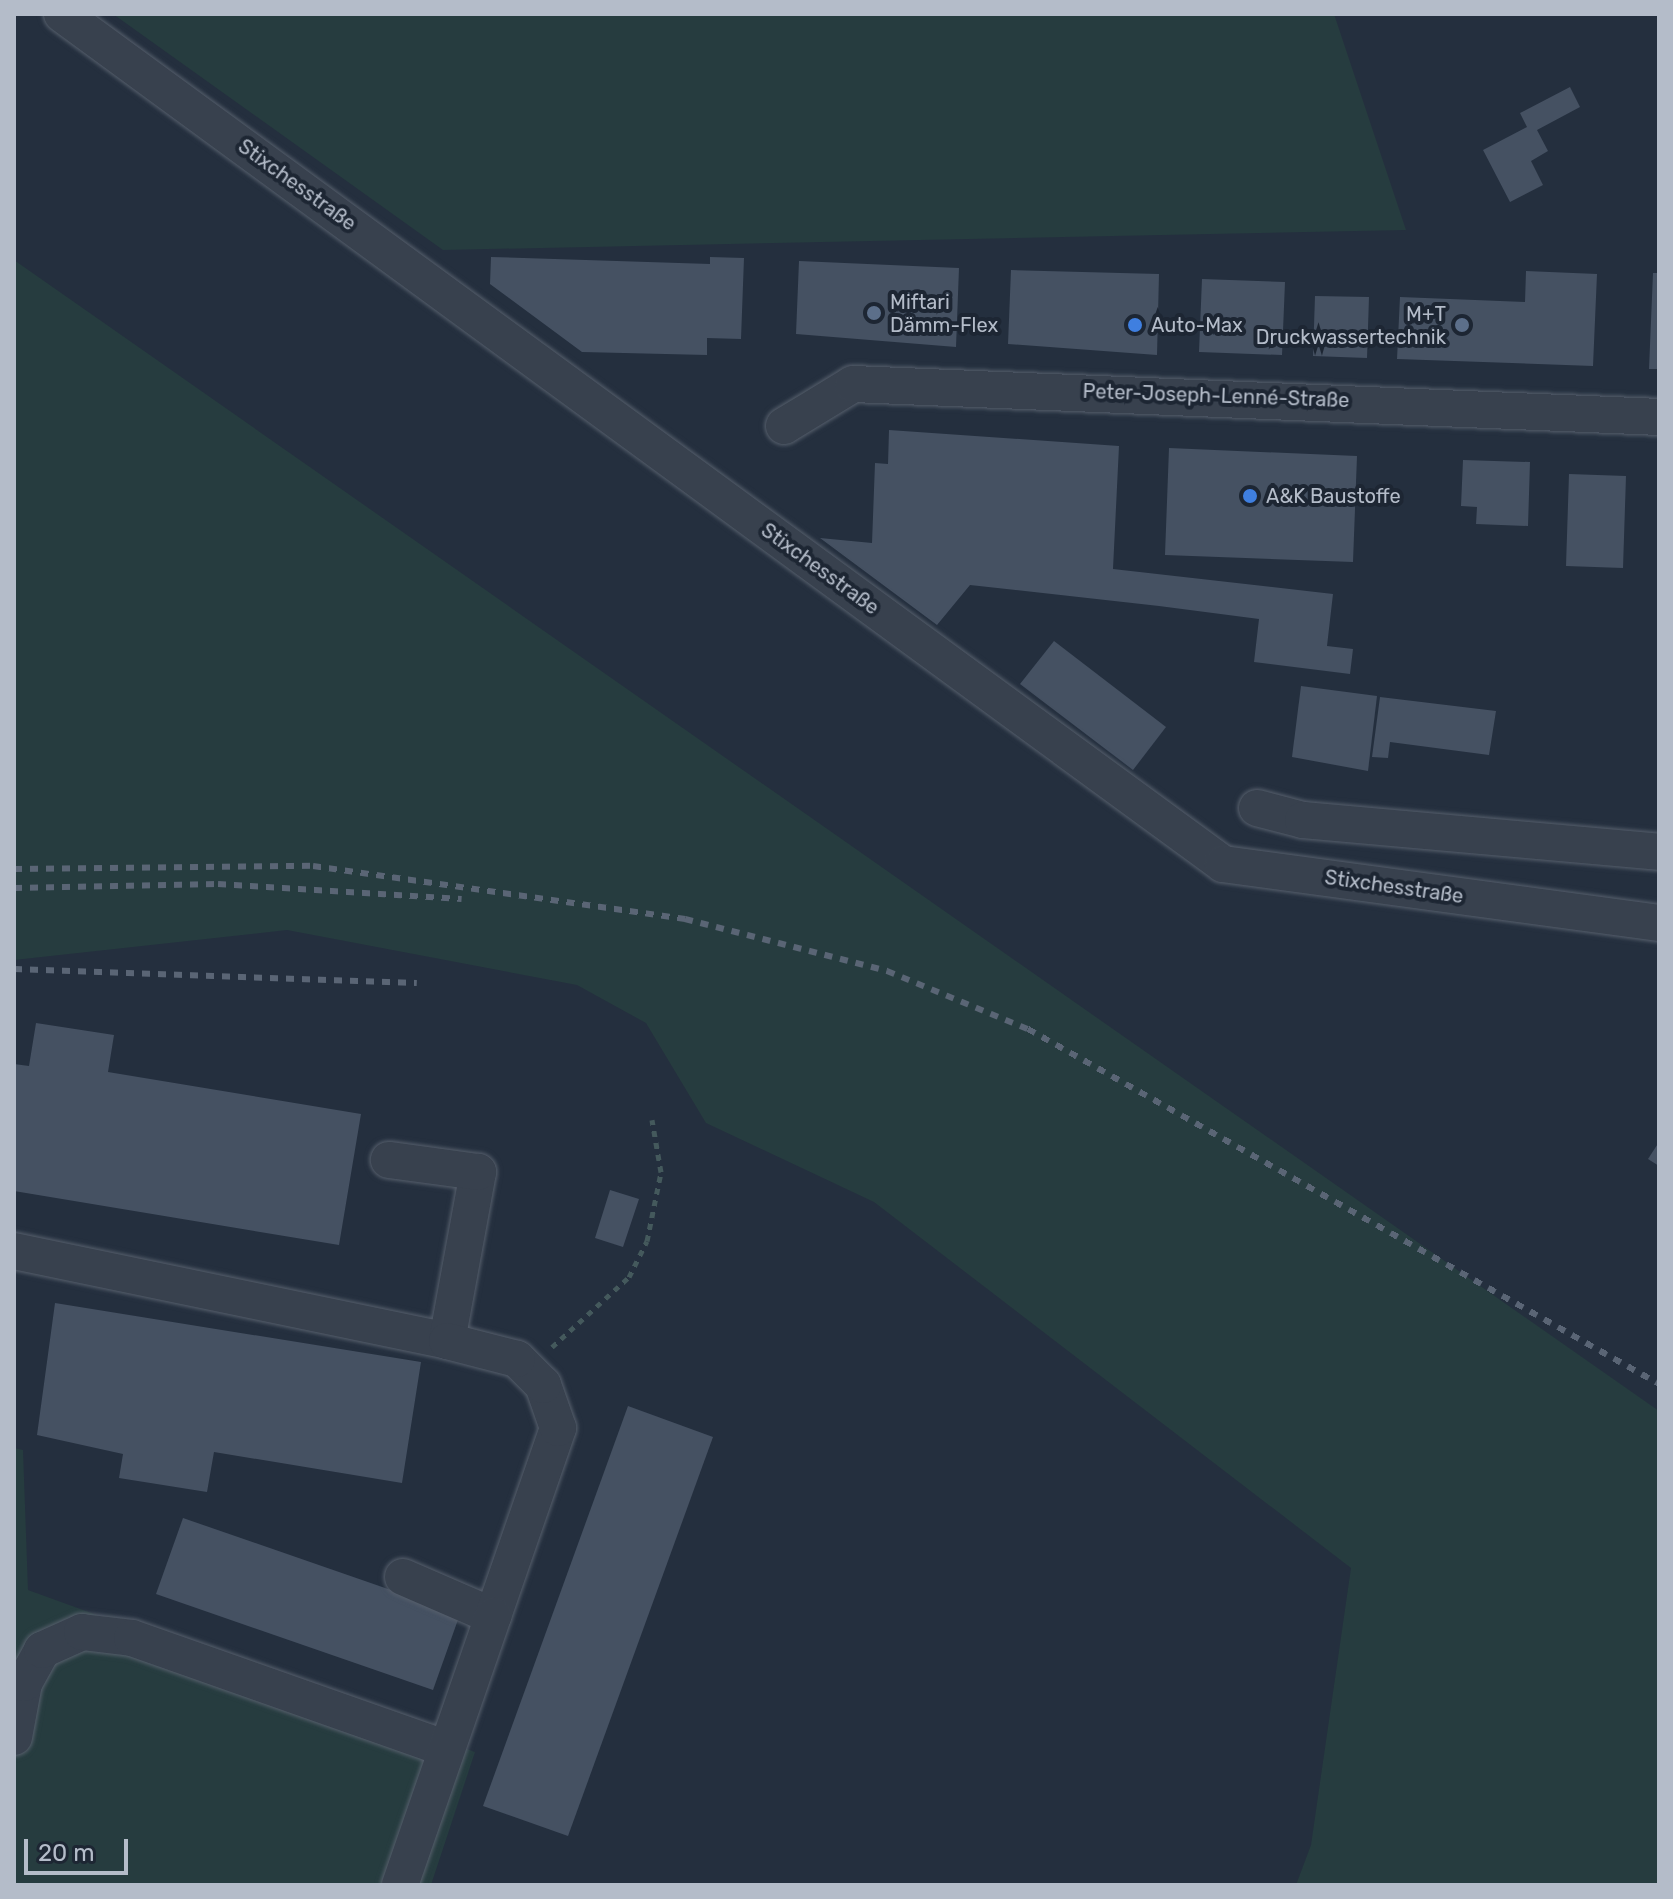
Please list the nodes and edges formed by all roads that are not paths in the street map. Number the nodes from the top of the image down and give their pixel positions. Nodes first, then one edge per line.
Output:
1 (62, 14) edge
2 (1659, 417) edge
3 (784, 426) dead end
4 (1257, 808) dead end
5 (1659, 852) edge
6 (1659, 923) edge
7 (389, 1160) dead end
8 (14, 1251) edge
9 (447, 1341) junction
10 (403, 1577) dead end
11 (493, 1616) junction
12 (14, 1737) edge
13 (444, 1748) junction
14 (400, 1885) edge

1 - 6 street, Stixchesstraße
2 - 3 street, Peter-Joseph-Lenné-Straße
4 - 5 street
7 - 9 street
8 - 9 street
9 - 11 street
10 - 11 street
11 - 13 street
12 - 13 street
13 - 14 street

